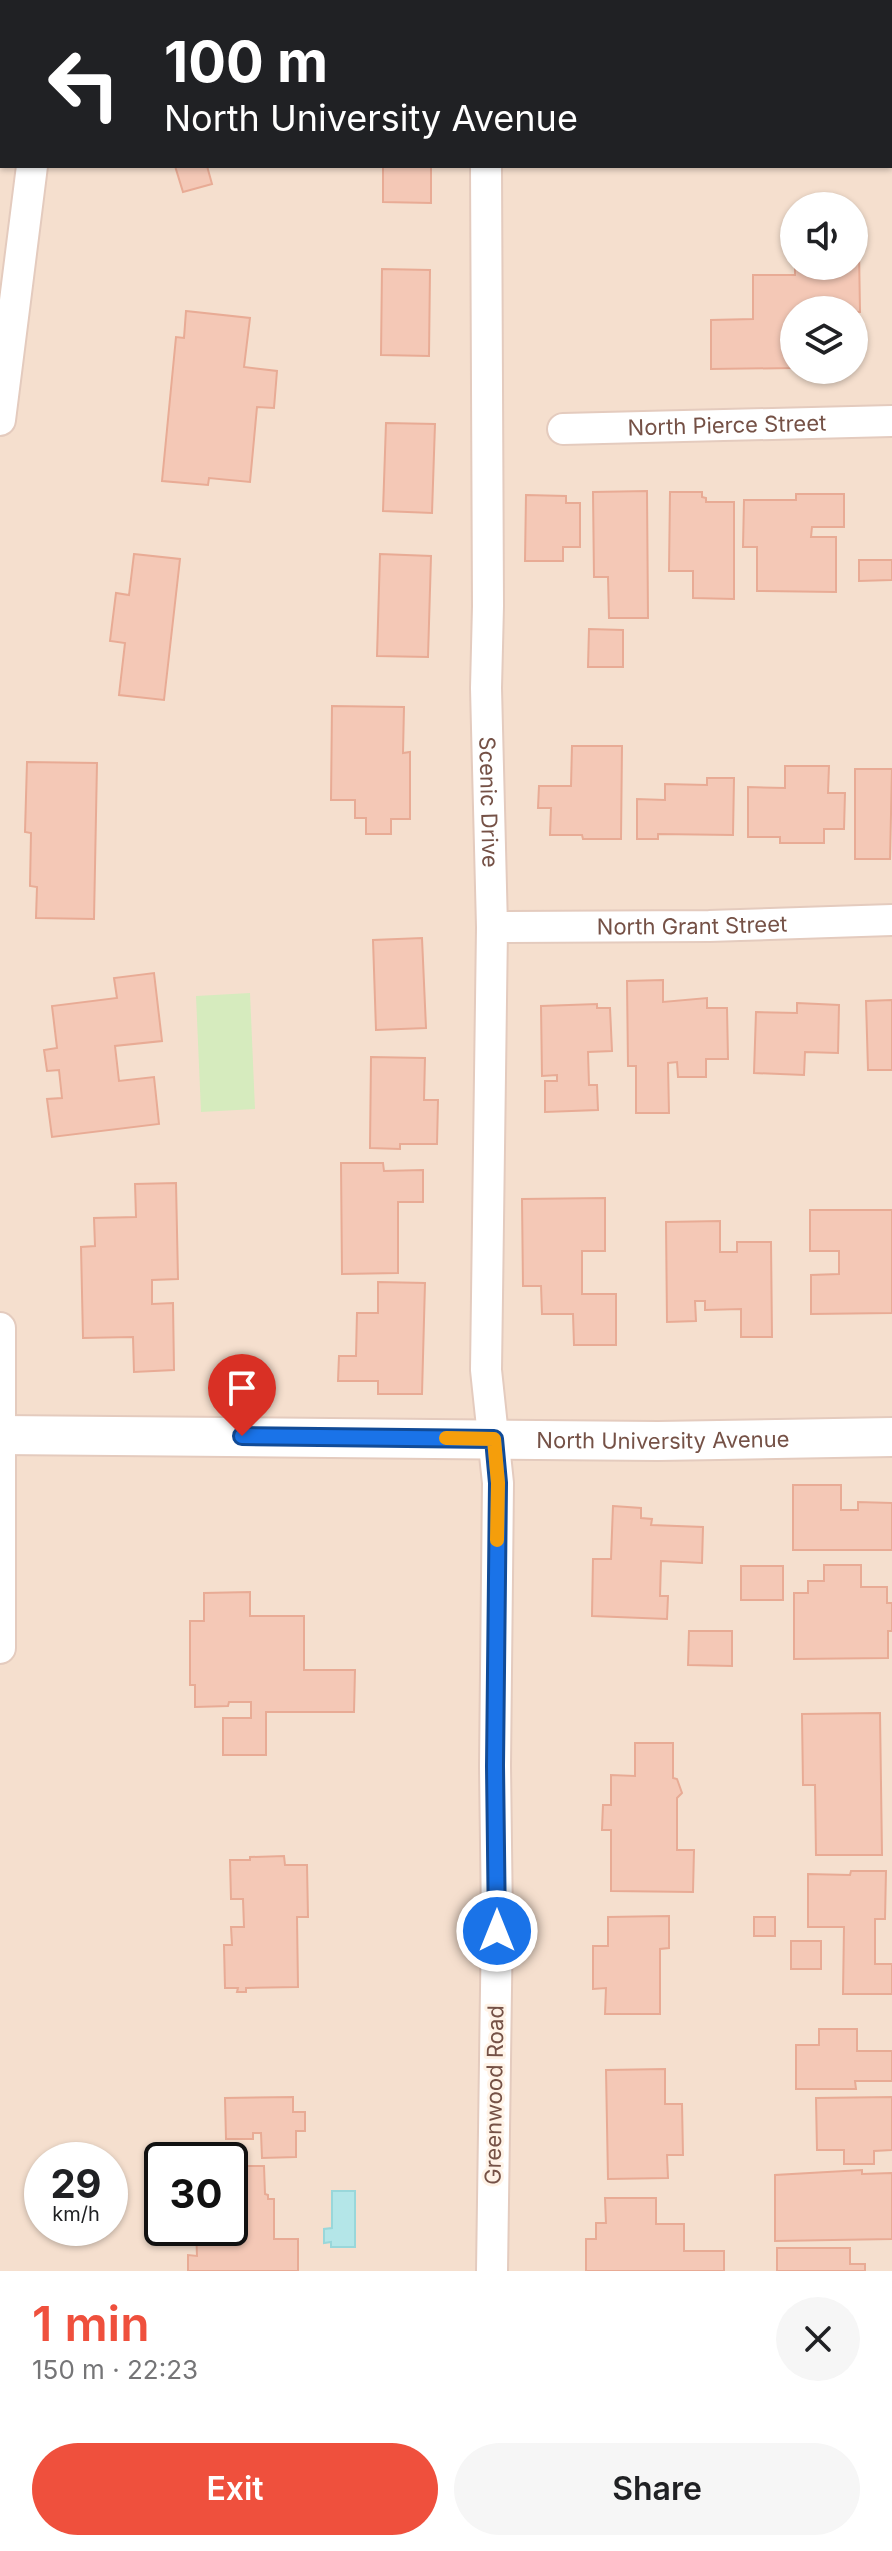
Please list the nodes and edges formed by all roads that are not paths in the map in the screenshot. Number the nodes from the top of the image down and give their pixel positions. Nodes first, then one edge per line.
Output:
1 (32, 168) edge
2 (486, 168) edge
3 (0, 420) edge
4 (892, 421) edge
5 (563, 429) dead end
6 (892, 920) edge
7 (492, 927) junction
8 (0, 1328) edge
9 (1, 1435) edge
10 (892, 1437) edge
11 (494, 1439) junction
12 (0, 1648) edge
13 (492, 2271) edge

1 - 3 street
2 - 7 street, Scenic Drive
4 - 5 street, North Pierce Street
6 - 7 street, North Grant Street
7 - 11 street, Scenic Drive
8 - 9 street
9 - 11 street, North University Avenue
9 - 12 street
10 - 11 street, North University Avenue
11 - 13 street, Greenwood Road

